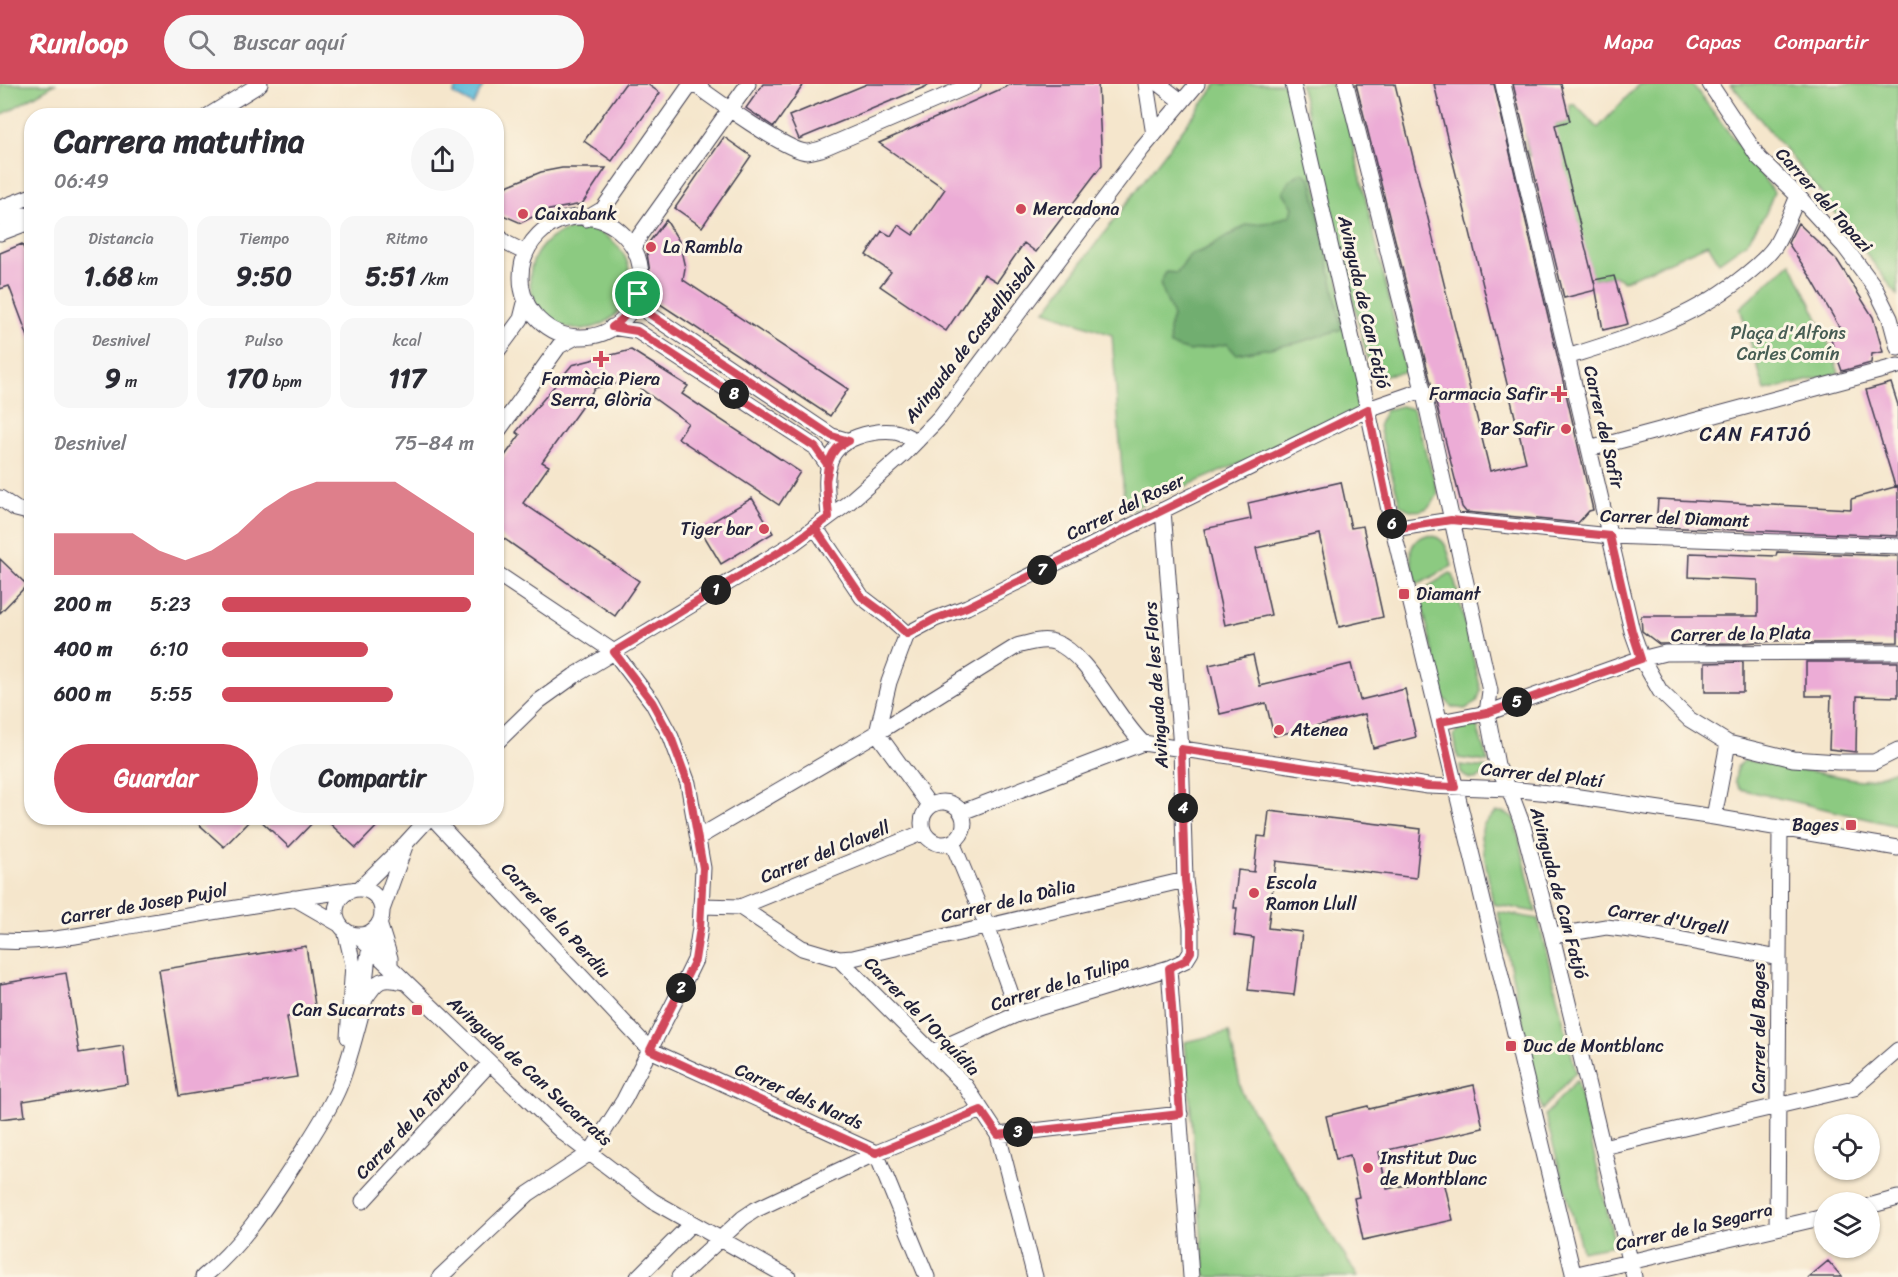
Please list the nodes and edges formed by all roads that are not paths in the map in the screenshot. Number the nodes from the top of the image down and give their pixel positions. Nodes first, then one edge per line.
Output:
1 (260, 84) edge
2 (693, 84) edge
3 (748, 84) edge
4 (973, 84) edge
5 (1146, 84) edge
6 (1159, 84) edge
7 (1197, 84) edge
8 (1293, 84) edge
9 (1346, 84) edge
10 (1503, 84) edge
11 (1710, 84) edge
12 (1182, 102) junction
13 (221, 108) edge
14 (730, 110) junction
15 (1154, 135) junction
16 (1798, 196) junction
17 (24, 199) edge
18 (0, 208) edge
19 (24, 216) edge
20 (0, 218) edge
21 (586, 219) junction
22 (24, 224) edge
23 (0, 233) edge
24 (504, 242) edge
25 (634, 249) junction
26 (526, 253) junction
27 (638, 294) junction
28 (526, 299) junction
29 (612, 327) junction
30 (576, 337) junction
31 (504, 342) edge
32 (1898, 348) edge
33 (1567, 357) junction
34 (1898, 366) edge
35 (1423, 390) junction
36 (1368, 409) junction
37 (504, 423) edge
38 (849, 441) junction
39 (917, 441) junction
40 (1589, 449) junction
41 (829, 467) junction
42 (0, 498) edge
43 (1163, 510) junction
44 (24, 511) edge
45 (829, 517) junction
46 (1451, 520) junction
47 (815, 528) junction
48 (1393, 529) junction
49 (1610, 536) junction
50 (1898, 546) edge
51 (504, 578) edge
52 (907, 634) junction
53 (614, 652) junction
54 (1898, 652) edge
55 (1641, 659) junction
56 (1487, 713) junction
57 (1440, 722) junction
58 (877, 733) junction
59 (504, 735) edge
60 (1143, 743) junction
61 (1728, 743) junction
62 (1181, 749) junction
63 (1898, 750) edge
64 (1455, 787) junction
65 (1509, 789) junction
66 (930, 806) junction
67 (962, 812) junction
68 (1714, 817) junction
69 (424, 825) edge
70 (438, 825) edge
71 (1780, 828) junction
72 (924, 832) junction
73 (699, 837) junction
74 (952, 842) junction
75 (406, 843) junction
76 (1898, 848) edge
77 (1185, 880) junction
78 (355, 890) junction
79 (294, 898) junction
80 (702, 906) junction
81 (740, 907) junction
82 (378, 921) junction
83 (987, 926) junction
84 (347, 930) junction
85 (1552, 936) junction
86 (0, 941) edge
87 (369, 948) junction
88 (1779, 958) junction
89 (839, 959) junction
90 (390, 965) junction
91 (1169, 968) junction
92 (404, 982) junction
93 (365, 999) junction
94 (1018, 1014) junction
95 (650, 1050) junction
96 (1898, 1050) edge
97 (932, 1052) junction
98 (350, 1054) junction
99 (490, 1063) junction
100 (1778, 1104) junction
101 (981, 1110) junction
102 (1180, 1114) junction
103 (998, 1135) junction
104 (1603, 1147) junction
105 (590, 1153) junction
106 (876, 1153) junction
107 (1898, 1198) edge
108 (363, 1201) dead end
109 (1880, 1203) edge
110 (1814, 1219) edge
111 (692, 1223) junction
112 (1777, 1228) junction
113 (720, 1239) junction
114 (1630, 1261) junction
115 (1574, 1276) edge
116 (203, 1277) edge
117 (440, 1277) edge
118 (638, 1277) edge
119 (679, 1277) edge
120 (788, 1277) edge
121 (927, 1277) edge
122 (1035, 1277) edge
123 (1191, 1277) edge
124 (1634, 1277) edge

1 - 13 street
2 - 14 street
2 - 21 street
3 - 14 street
4 - 14 street
5 - 15 street
6 - 12 street
7 - 12 street, Avinguda de Castellbisbal
8 - 36 street, Avinguda de Can Fatjó
9 - 35 street, Avinguda de Can Fatjó
10 - 33 street, Carrer del Safir
11 - 16 street, Carrer del Topazi
12 - 15 street, Avinguda de Castellbisbal
14 - 25 street
15 - 39 street, Avinguda de Castellbisbal
16 - 32 street, Carrer del Topazi
16 - 33 street
17 - 18 street
19 - 20 street
21 - 25 street
21 - 26 street
22 - 23 street
24 - 26 street
25 - 27 street
26 - 28 street
27 - 29 street
27 - 38 street
28 - 30 street
28 - 31 street
29 - 30 street
29 - 41 street
30 - 37 street
33 - 40 street, Carrer del Safir
34 - 40 street
35 - 36 street, Carrer del Roser
35 - 46 street, Avinguda de Can Fatjó
36 - 43 street, Carrer del Roser
36 - 48 street, Avinguda de Can Fatjó
38 - 39 street
38 - 41 street
39 - 45 street, Avinguda de Castellbisbal
40 - 49 street, Carrer del Safir
41 - 45 street
42 - 44 street
43 - 52 street, Carrer del Roser
43 - 62 street, Avinguda de les Flors
45 - 47 street, Avinguda de Castellbisbal
46 - 48 street
46 - 49 street, Carrer del Diamant
46 - 56 street, Avinguda de Can Fatjó
47 - 52 street
47 - 53 street, Avinguda de Castellbisbal
48 - 57 street, Avinguda de Can Fatjó
49 - 50 street, Carrer del Diamant
49 - 55 street, Carrer del Safir
51 - 53 street
52 - 58 street
53 - 59 street, Avinguda de Castellbisbal
53 - 73 street
54 - 55 street, Carrer de la Plata
55 - 56 street, Carrer de la Plata
55 - 61 street, Carrer del Safir
56 - 57 street, Carrer de la Plata
56 - 65 street, Avinguda de Can Fatjó
57 - 64 street, Avinguda de Can Fatjó
58 - 60 street
58 - 66 street
58 - 73 street
60 - 62 street, Carrer del Platí
60 - 67 street
61 - 63 street, Carrer del Safir
61 - 68 street
62 - 64 street, Carrer del Platí
62 - 77 street, Avinguda de les Flors
64 - 65 street, Carrer del Platí
64 - 115 street, Avinguda de Can Fatjó
65 - 68 street, Carrer del Platí
65 - 85 street, Avinguda de Can Fatjó
66 - 67 street
66 - 72 street
67 - 74 street
68 - 71 street, Carrer del Platí
69 - 75 street
70 - 95 street, Carrer de la Perdiu
71 - 76 street, Carrer del Platí
71 - 88 street, Carrer del Bages
72 - 74 street
72 - 81 street, Carrer del Clavell
73 - 80 street
74 - 83 street
75 - 78 street
75 - 82 street
77 - 83 street, Carrer de la Dàlia
77 - 91 street, Avinguda de les Flors
78 - 79 street, Carrer de Josep Pujol
78 - 82 street
78 - 84 street
79 - 84 street
79 - 86 street, Carrer de Josep Pujol
80 - 81 street
80 - 95 street
81 - 89 street, Carrer de l'Orquídia
82 - 84 street
82 - 87 street
82 - 90 street, Avinguda de Can Sucarrats
83 - 89 street, Carrer de la Dàlia
83 - 94 street
84 - 87 street, Avinguda de Can Sucarrats
84 - 98 street
85 - 88 street, Carrer d'Urgell
85 - 104 street, Avinguda de Can Fatjó
87 - 90 street, Avinguda de Can Sucarrats
87 - 93 street
88 - 100 street, Carrer del Bages
89 - 97 street, Carrer de l'Orquídia
90 - 92 street, Avinguda de Can Sucarrats
91 - 94 street, Carrer de la Tulipa
91 - 102 street
92 - 93 street
92 - 99 street, Avinguda de Can Sucarrats
93 - 98 street
94 - 97 street, Carrer de la Tulipa
95 - 105 street
95 - 106 street, Carrer dels Nards
96 - 100 street
97 - 101 street, Carrer de l'Orquídia
98 - 116 street
99 - 105 street, Avinguda de Can Sucarrats
99 - 108 street, Carrer de la Tòrtora
100 - 104 street
100 - 112 street, Carrer del Bages
101 - 103 street, Carrer de l'Orquídia
101 - 106 street
102 - 103 street
102 - 123 street
103 - 122 street, Carrer de l'Orquídia
104 - 114 street, Avinguda de Can Fatjó
105 - 111 street, Avinguda de Can Sucarrats
105 - 117 street
106 - 113 street
106 - 121 street, Carrer dels Nards
107 - 109 street
110 - 112 street, Carrer de la Segarra
111 - 113 street, Avinguda de Can Sucarrats
111 - 118 street
112 - 114 street, Carrer de la Segarra
113 - 119 street
113 - 120 street, Avinguda de Can Sucarrats
114 - 115 street, Carrer de la Segarra
114 - 124 street, Avinguda de Can Fatjó

